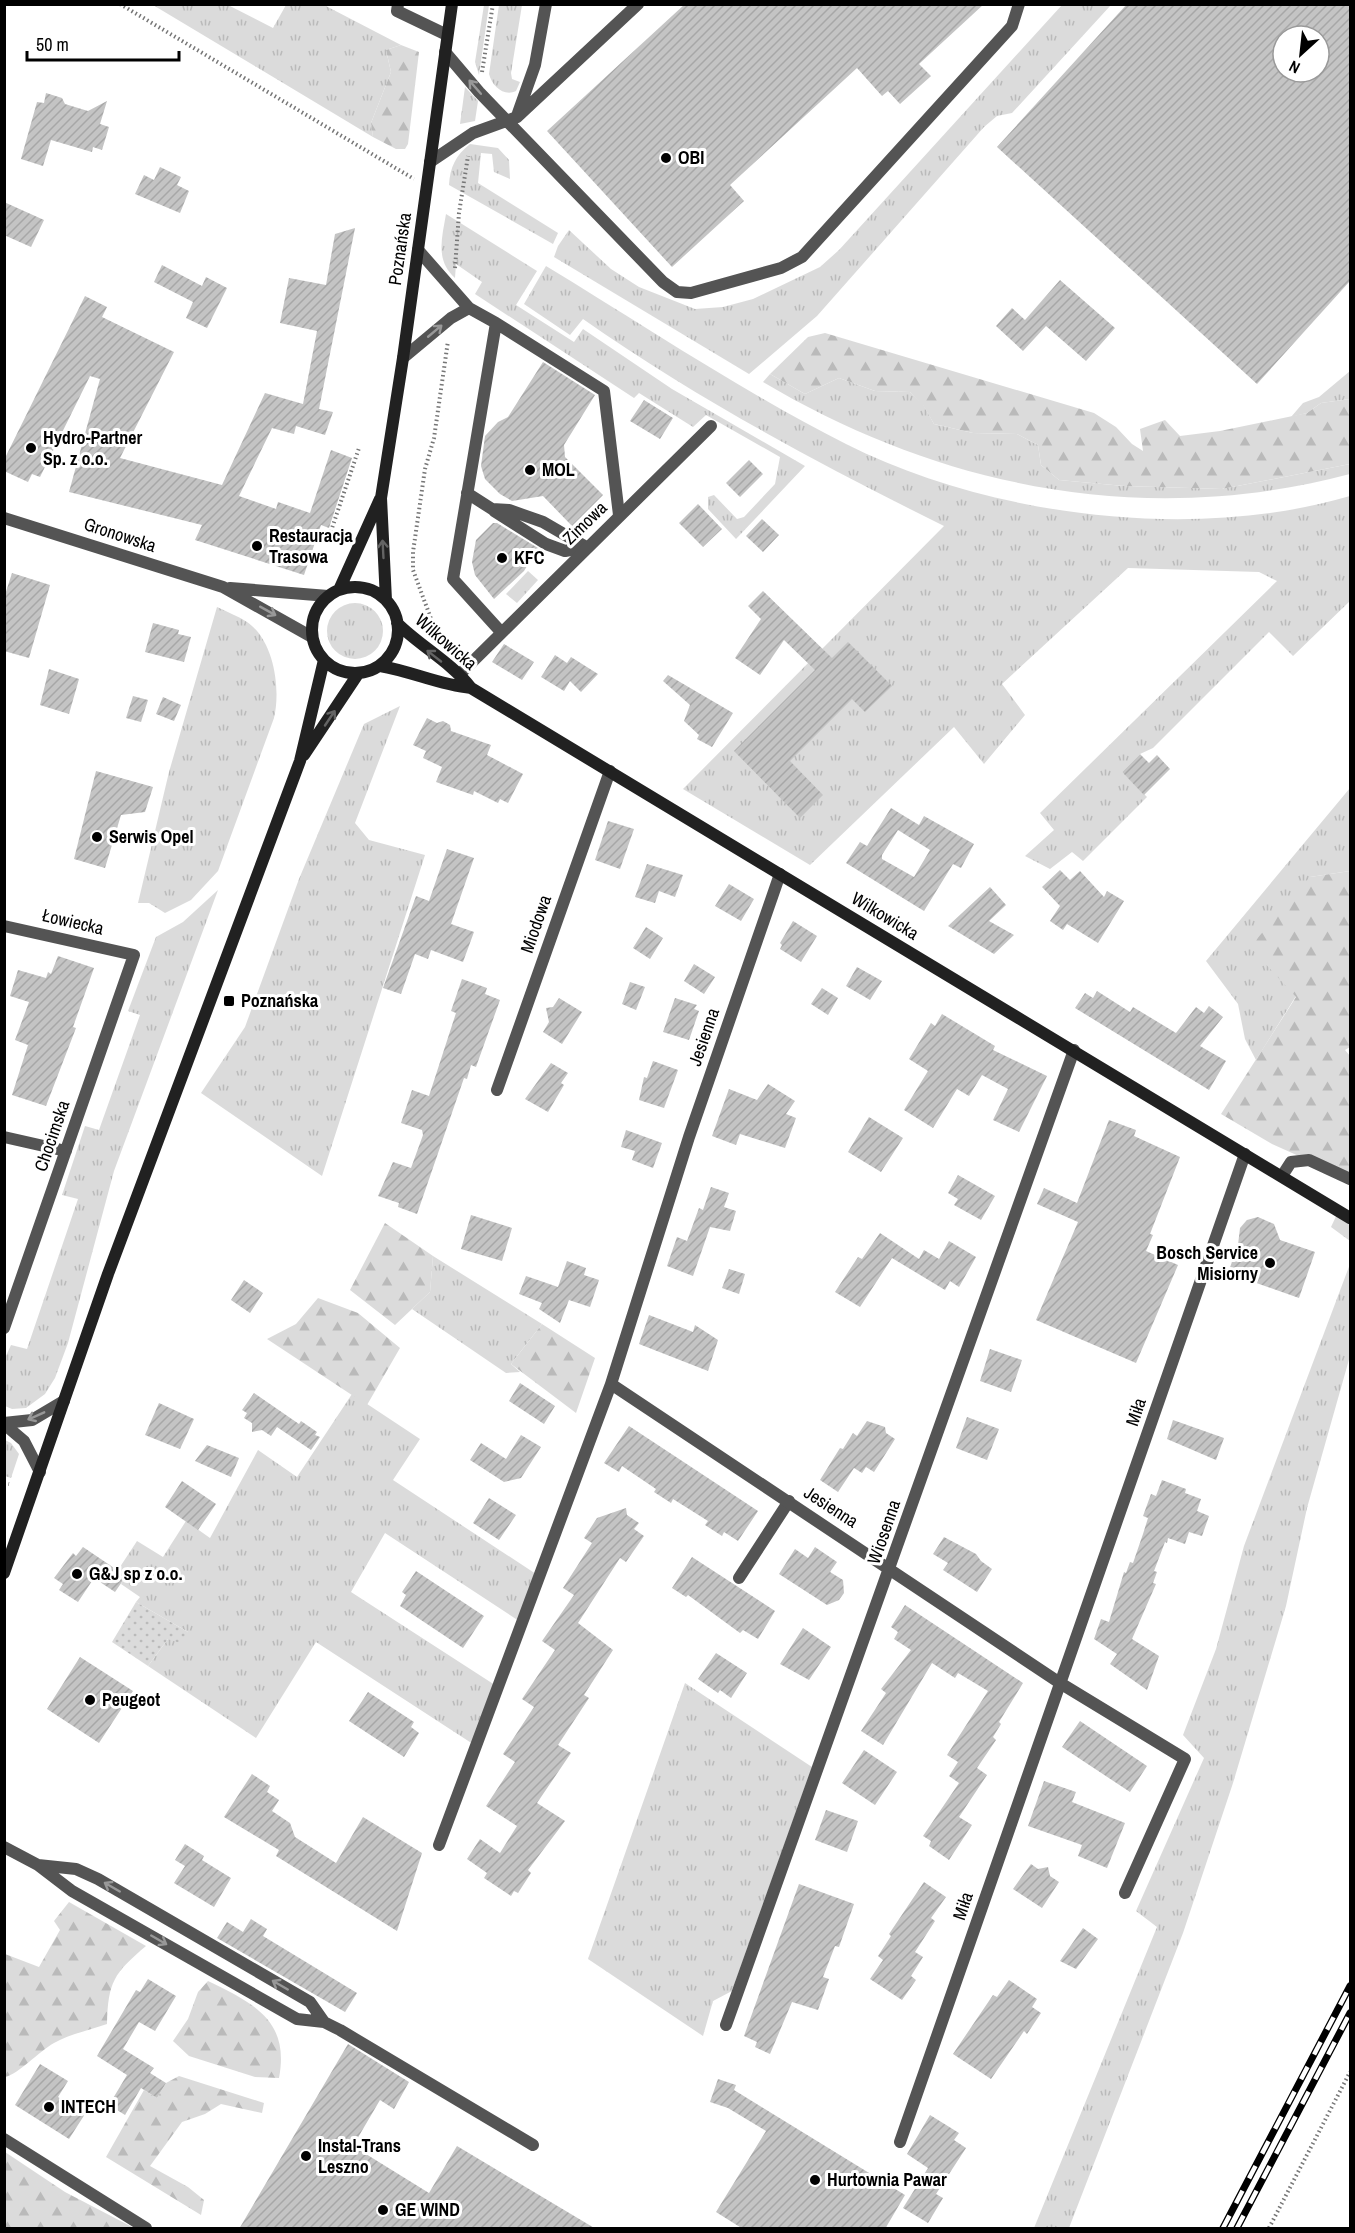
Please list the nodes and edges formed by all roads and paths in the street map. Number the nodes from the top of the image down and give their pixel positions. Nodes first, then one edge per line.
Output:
1 (120, 4) edge
2 (398, 4) edge
3 (452, 4) edge
4 (546, 4) edge
5 (638, 4) edge
6 (1020, 4) edge
7 (447, 35) junction
8 (445, 52) junction
9 (512, 118) junction
10 (430, 162) junction
11 (427, 187) junction
12 (418, 250) junction
13 (469, 308) junction
14 (496, 323) junction
15 (403, 358) junction
16 (711, 426) dead end
17 (359, 448) dead end
18 (467, 493) junction
19 (381, 498) junction
20 (492, 509) junction
21 (619, 515) junction
22 (4, 518) edge
23 (328, 540) dead end
24 (586, 547) junction
25 (413, 552) dead end
26 (223, 587) junction
27 (333, 593) junction
28 (386, 600) junction
29 (398, 622) junction
30 (501, 632) junction
31 (312, 637) junction
32 (441, 647) dead end
33 (324, 660) junction
34 (380, 666) junction
35 (358, 674) junction
36 (460, 674) junction
37 (471, 688) junction
38 (300, 761) junction
39 (610, 771) junction
40 (780, 874) junction
41 (4, 926) edge
42 (134, 955) joint
43 (1074, 1050) junction
44 (497, 1090) dead end
45 (4, 1137) edge
46 (66, 1151) junction
47 (1245, 1154) junction
48 (1282, 1176) junction
49 (1350, 1179) edge
50 (1350, 1218) edge
51 (4, 1328) edge
52 (611, 1384) junction
53 (64, 1401) junction
54 (4, 1423) edge
55 (40, 1472) junction
56 (789, 1501) junction
57 (891, 1568) junction
58 (4, 1573) edge
59 (739, 1578) dead end
60 (1060, 1683) junction
61 (439, 1845) dead end
62 (4, 1846) edge
63 (38, 1866) junction
64 (1125, 1893) dead end
65 (324, 2022) junction
66 (726, 2025) dead end
67 (1350, 2072) edge
68 (4, 2139) edge
69 (900, 2142) dead end
70 (533, 2145) dead end
71 (146, 2229) edge
72 (1269, 2229) edge

1 - 11 path
2 - 7 street
3 - 7 main road, Poznańska
4 - 9 street
5 - 9 street
6 - 9 street
7 - 8 main road, Poznańska
9 -> 8 street
8 - 10 main road, Poznańska
9 - 10 street
10 - 11 main road, Poznańska
11 - 12 main road, Poznańska
12 - 13 street
12 - 15 main road, Poznańska
13 - 14 street
15 -> 13 street
14 - 18 street
14 - 21 street
15 - 19 main road, Poznańska
16 - 21 street, Zimowa
17 - 23 path
18 - 20 street
18 - 30 street
19 - 27 main road, Poznańska
28 -> 19 main road, Poznańska
20 - 24 street
20 - 24 street
21 - 24 street, Zimowa
22 - 26 street, Gronowska
24 - 30 street, Zimowa
25 - 32 path
26 - 27 street, Gronowska
26 -> 31 street, Gronowska
27 - 28 main road
27 - 31 main road
28 - 29 main road
29 - 34 main road
36 -> 29 main road, Wilkowicka
30 - 36 street, Zimowa
31 - 33 main road
33 - 35 main road
33 - 38 main road
34 - 35 main road
34 - 37 main road, Wilkowicka
38 -> 35 main road
36 - 37 main road, Wilkowicka
37 - 39 main road, Wilkowicka
38 - 53 main road
39 - 40 main road, Wilkowicka
39 - 44 street, Miodowa
40 - 43 main road, Wilkowicka
40 - 52 street, Jesienna
41 - 42 street, Łowiecka
42 - 46 street, Chocimska
43 - 47 main road, Wilkowicka
43 - 57 street, Wiosenna
45 - 46 street
46 - 51 street, Chocimska
47 - 48 main road, Wilkowicka
47 - 60 street, Miła
48 - 49 street
48 - 50 main road, Wilkowicka
52 - 56 street, Jesienna
52 - 61 street, Jesienna
53 -> 54 street
53 - 55 main road
54 - 55 street
55 - 58 main road
56 - 57 street, Jesienna
56 - 59 street
57 - 60 street, Jesienna
57 - 66 street, Wiosenna
60 - 64 street
60 - 69 street, Miła
62 - 63 street
63 -> 65 street
65 -> 63 street
65 - 70 street
67 - 72 path
68 - 71 street

